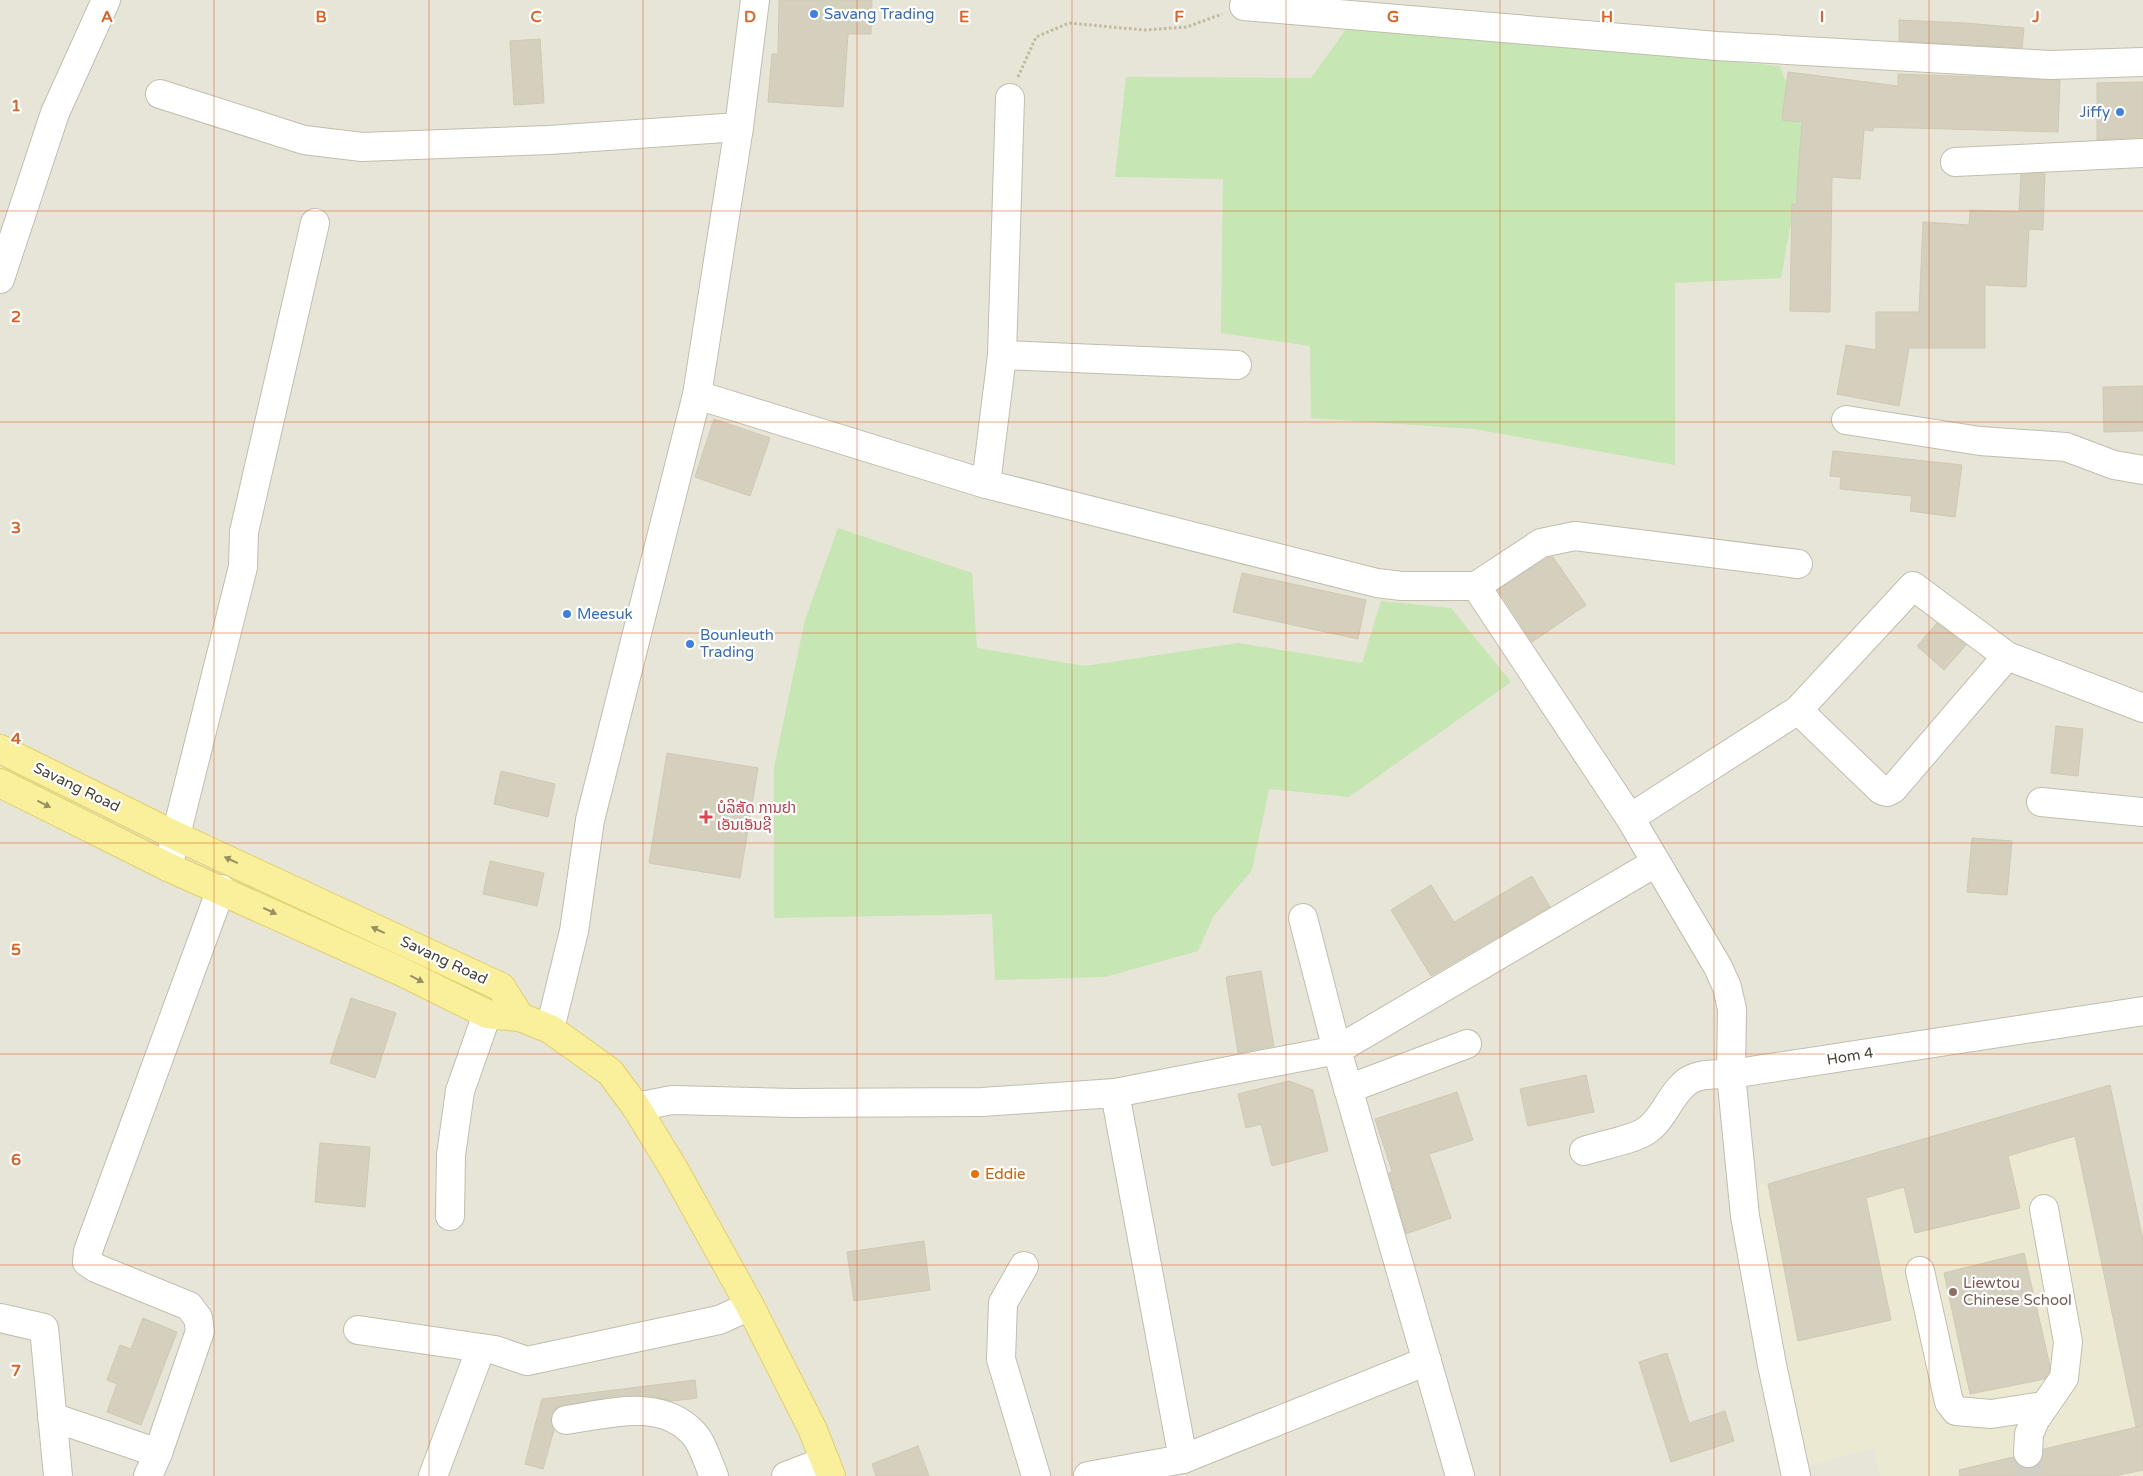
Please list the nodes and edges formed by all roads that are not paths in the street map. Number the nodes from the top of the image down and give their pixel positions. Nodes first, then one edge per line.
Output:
1 (106, 0) edge
2 (755, 0) edge
3 (1244, 6) road end
4 (2143, 62) edge
5 (160, 94) dead end
6 (1010, 98) road end
7 (739, 127) junction
8 (2143, 153) edge
9 (1955, 162) dead end
10 (315, 223) dead end
11 (0, 278) edge
12 (1002, 355) junction
13 (1237, 365) dead end
14 (697, 395) junction
15 (1846, 420) dead end
16 (2143, 470) edge
17 (986, 484) junction
18 (1798, 564) dead end
19 (1476, 586) junction
20 (2007, 656) junction
21 (2143, 708) edge
22 (1798, 710) junction
23 (0, 749) edge
24 (0, 783) edge
25 (2041, 802) dead end
26 (2143, 812) edge
27 (1630, 818) junction
28 (176, 836) junction
29 (1655, 863) junction
30 (168, 867) junction
31 (221, 889) junction
32 (1303, 918) dead end
33 (2143, 1011) edge
34 (487, 1014) junction
35 (520, 1017) junction
36 (550, 1029) junction
37 (1467, 1044) dead end
38 (1337, 1050) junction
39 (1731, 1074) junction
40 (1348, 1089) junction
41 (1114, 1093) junction
42 (636, 1107) junction
43 (1584, 1151) dead end
44 (2044, 1210) dead end
45 (450, 1216) dead end
46 (1024, 1266) dead end
47 (1920, 1271) dead end
48 (750, 1306) junction
49 (0, 1318) edge
50 (358, 1330) dead end
51 (481, 1348) junction
52 (1427, 1361) junction
53 (2044, 1406) junction
54 (52, 1417) junction
55 (566, 1420) dead end
56 (2028, 1453) tunnel mouth
57 (1183, 1459) junction
58 (153, 1464) edge
59 (828, 1468) edge
60 (58, 1476) edge
61 (433, 1476) edge
62 (714, 1476) edge
63 (786, 1476) edge
64 (1036, 1476) edge
65 (1088, 1476) edge
66 (1460, 1476) edge
67 (1796, 1476) edge

1 - 11 street
2 - 7 street
3 - 4 street
5 - 7 street
6 - 12 street
7 - 14 street
8 - 9 street
10 - 28 street
12 - 13 street
12 - 17 street
14 - 17 street
14 - 36 street
15 - 16 street
17 - 19 street
18 - 19 street
19 - 27 street
20 - 21 street
20 - 22 street
20 - 22 street
22 - 27 street
23 - 28 main road, Savang Road
24 -> 30 main road, Savang Road
25 - 26 street
27 - 29 street
28 - 30 street
35 -> 28 main road, Savang Road
29 - 38 street
29 - 39 street
30 - 31 main road, Savang Road
31 -> 34 main road, Savang Road
31 - 58 street
32 - 38 street
33 - 39 street, Hom 4
34 - 35 main road, Savang Road
34 - 45 street
35 - 36 main road
36 - 42 main road
37 - 40 street
38 - 40 street
38 - 41 street
39 - 43 street, Hom 4
39 - 67 street
40 - 52 street
41 - 42 street
41 - 57 street
42 - 48 main road
44 - 53 street
46 - 64 street
47 - 53 street
48 - 51 street
48 - 59 main road
49 - 54 street
50 - 51 street
51 - 61 street
52 - 57 street
52 - 66 street
53 - 56 street
54 - 58 street
54 - 60 street
55 - 62 street
57 - 65 street
59 - 63 street

